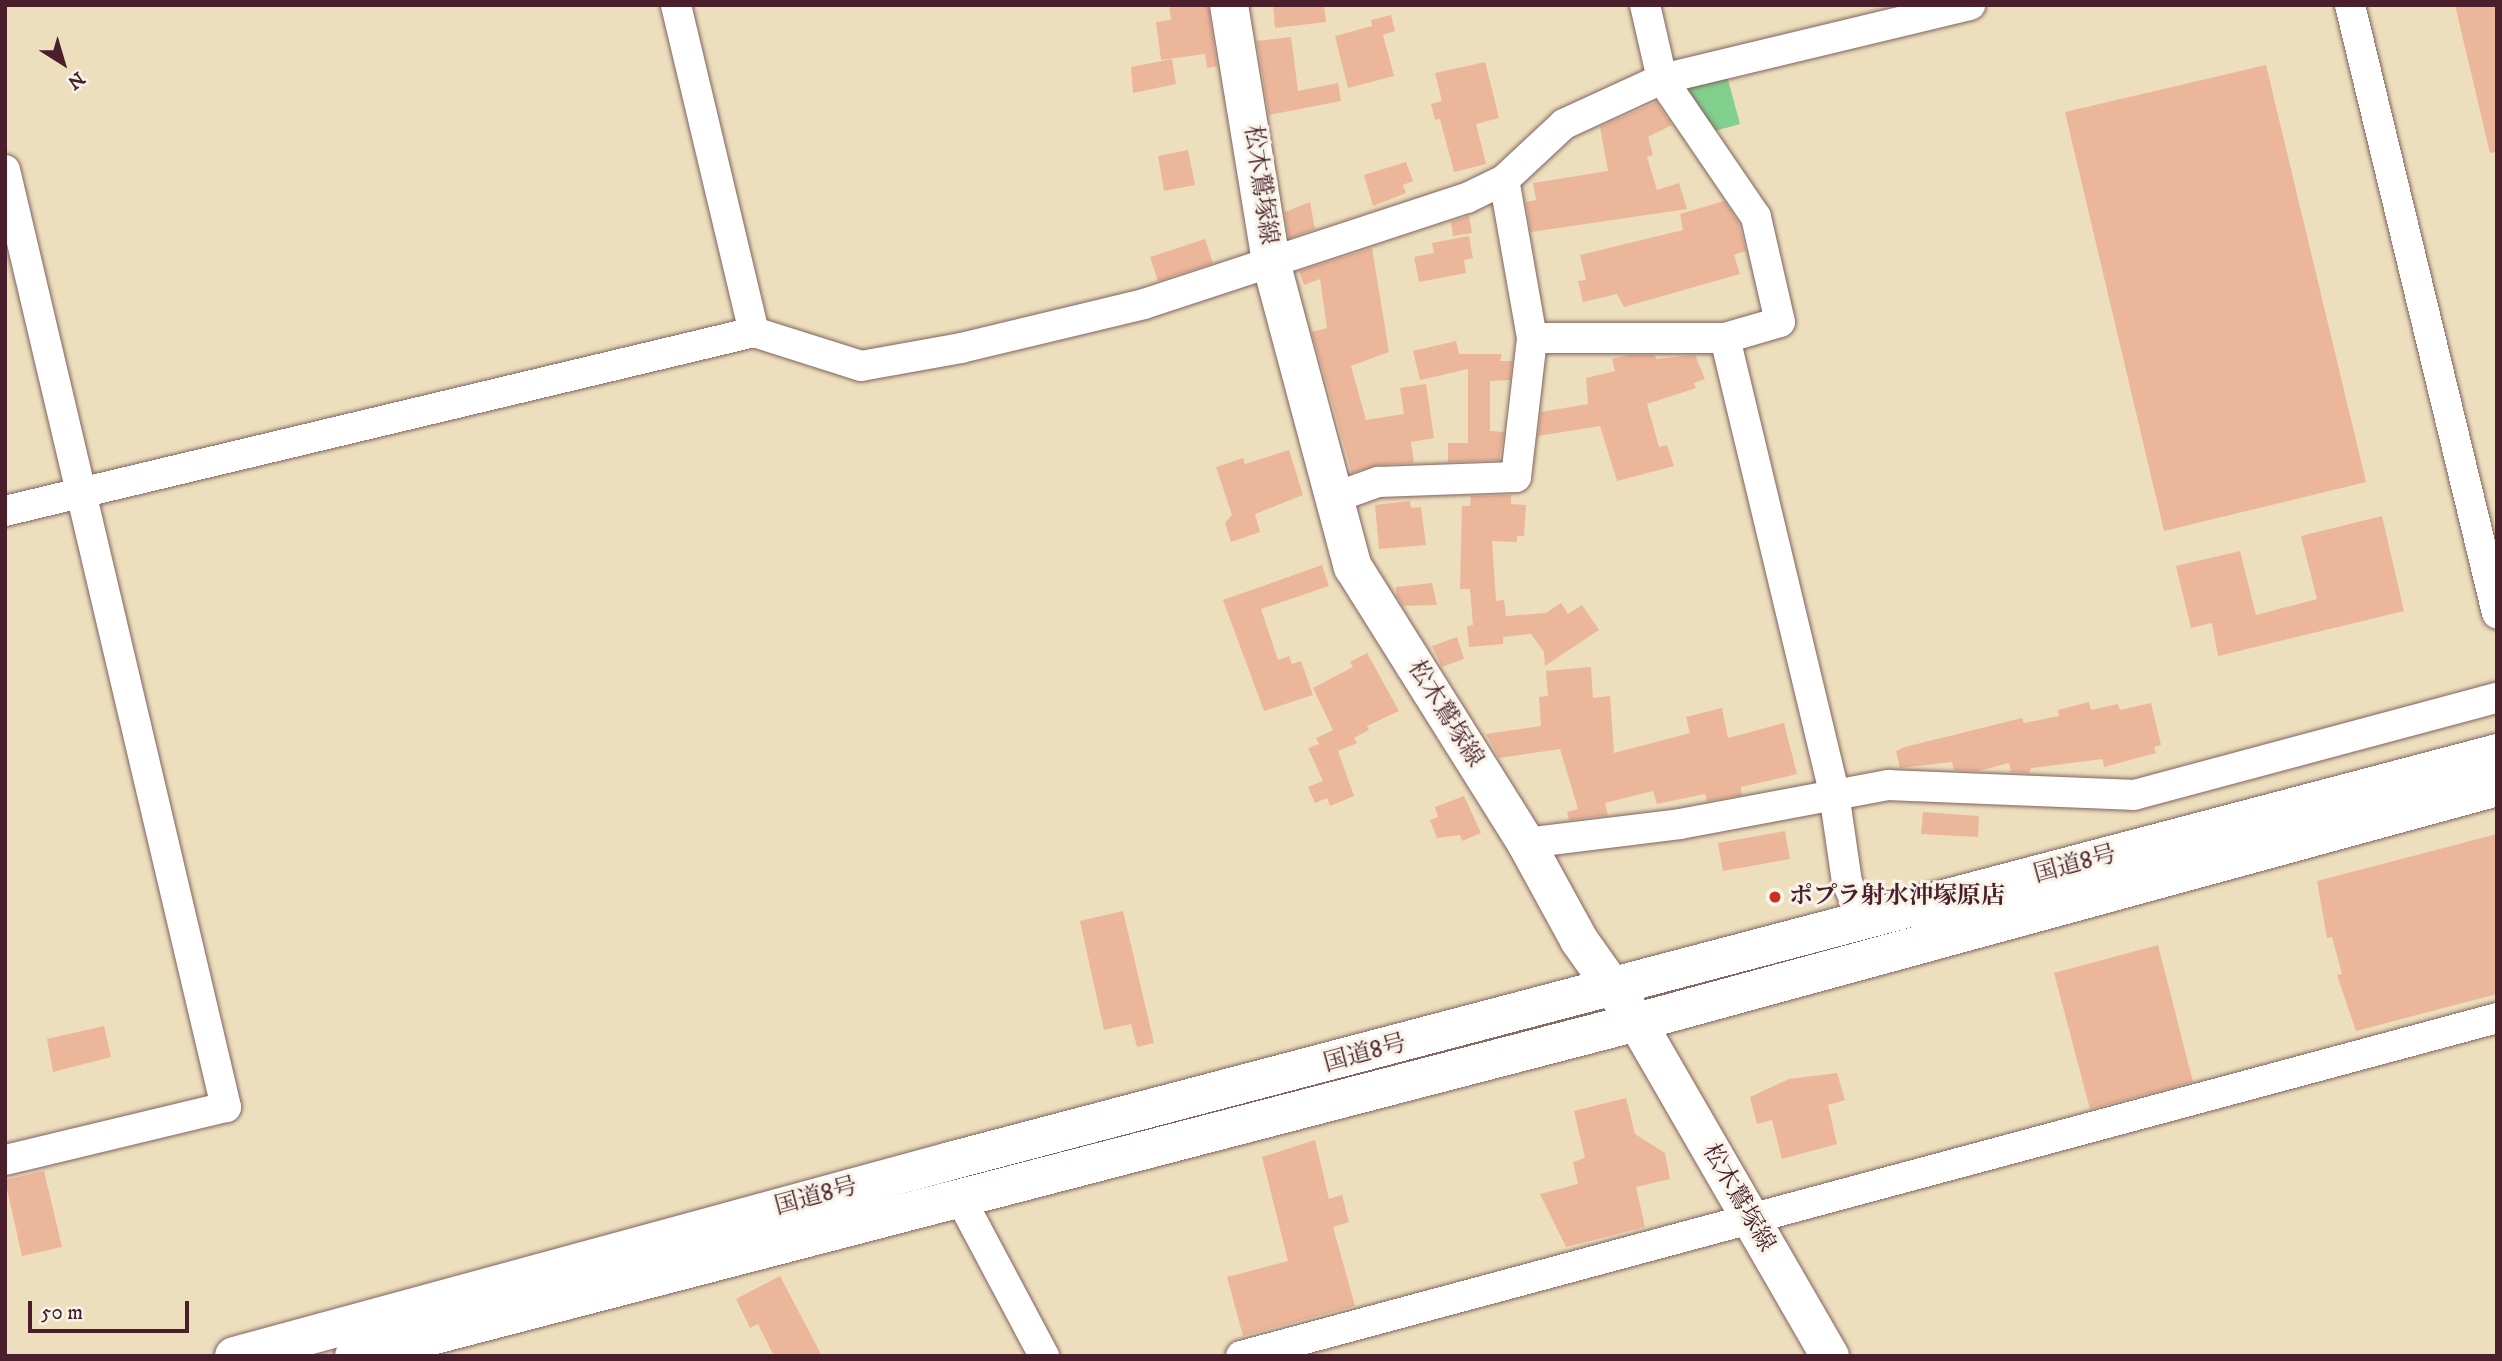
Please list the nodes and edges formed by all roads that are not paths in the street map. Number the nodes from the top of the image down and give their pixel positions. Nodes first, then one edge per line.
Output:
1 (676, 5) edge
2 (1229, 5) edge
3 (1644, 5) edge
4 (1970, 5) edge
5 (2350, 5) edge
6 (1662, 79) junction
7 (5, 170) edge
8 (1504, 180) junction
9 (1271, 262) junction
10 (754, 332) junction
11 (1532, 338) junction
12 (1725, 338) junction
13 (82, 493) junction
14 (1333, 498) junction
15 (5, 511) edge
16 (2497, 613) edge
17 (2497, 698) edge
18 (2497, 734) edge
19 (2497, 753) edge
20 (2497, 787) edge
21 (1834, 793) junction
22 (2314, 800) junction
23 (2497, 805) edge
24 (1526, 843) junction
25 (2166, 878) junction
26 (1864, 922) junction
27 (1612, 990) junction
28 (2497, 1018) edge
29 (1637, 1022) junction
30 (5, 1160) edge
31 (959, 1196) junction
32 (1750, 1219) junction
33 (233, 1356) edge
34 (354, 1356) edge
35 (1044, 1356) edge
36 (1241, 1356) edge
37 (1830, 1356) edge

1 - 10 street
2 - 9 main road, 松木鷲塚線
3 - 6 street
4 - 6 street
5 - 16 street
6 - 8 street
6 - 12 street
7 - 13 street
8 - 9 street
8 - 11 street
9 - 10 street
9 - 14 main road, 松木鷲塚線
10 - 13 street
11 - 12 street
11 - 14 street
12 - 21 street
13 - 15 street
13 - 30 street
14 - 24 main road, 松木鷲塚線
17 - 21 street
18 - 22 main road
19 - 22 main road, 国道8号
20 - 25 main road, 国道8号
21 - 24 street
21 - 26 street
22 - 26 main road, 国道8号
23 - 25 main road
24 - 27 main road, 松木鷲塚線
25 - 29 main road, 国道8号
26 - 27 main road, 国道8号
27 - 29 main road, 松木鷲塚線
27 - 33 main road, 国道8号
28 - 32 street
29 - 31 main road, 国道8号
29 - 32 main road, 松木鷲塚線
31 - 34 main road, 国道8号
31 - 35 street
32 - 36 street
32 - 37 main road, 松木鷲塚線

